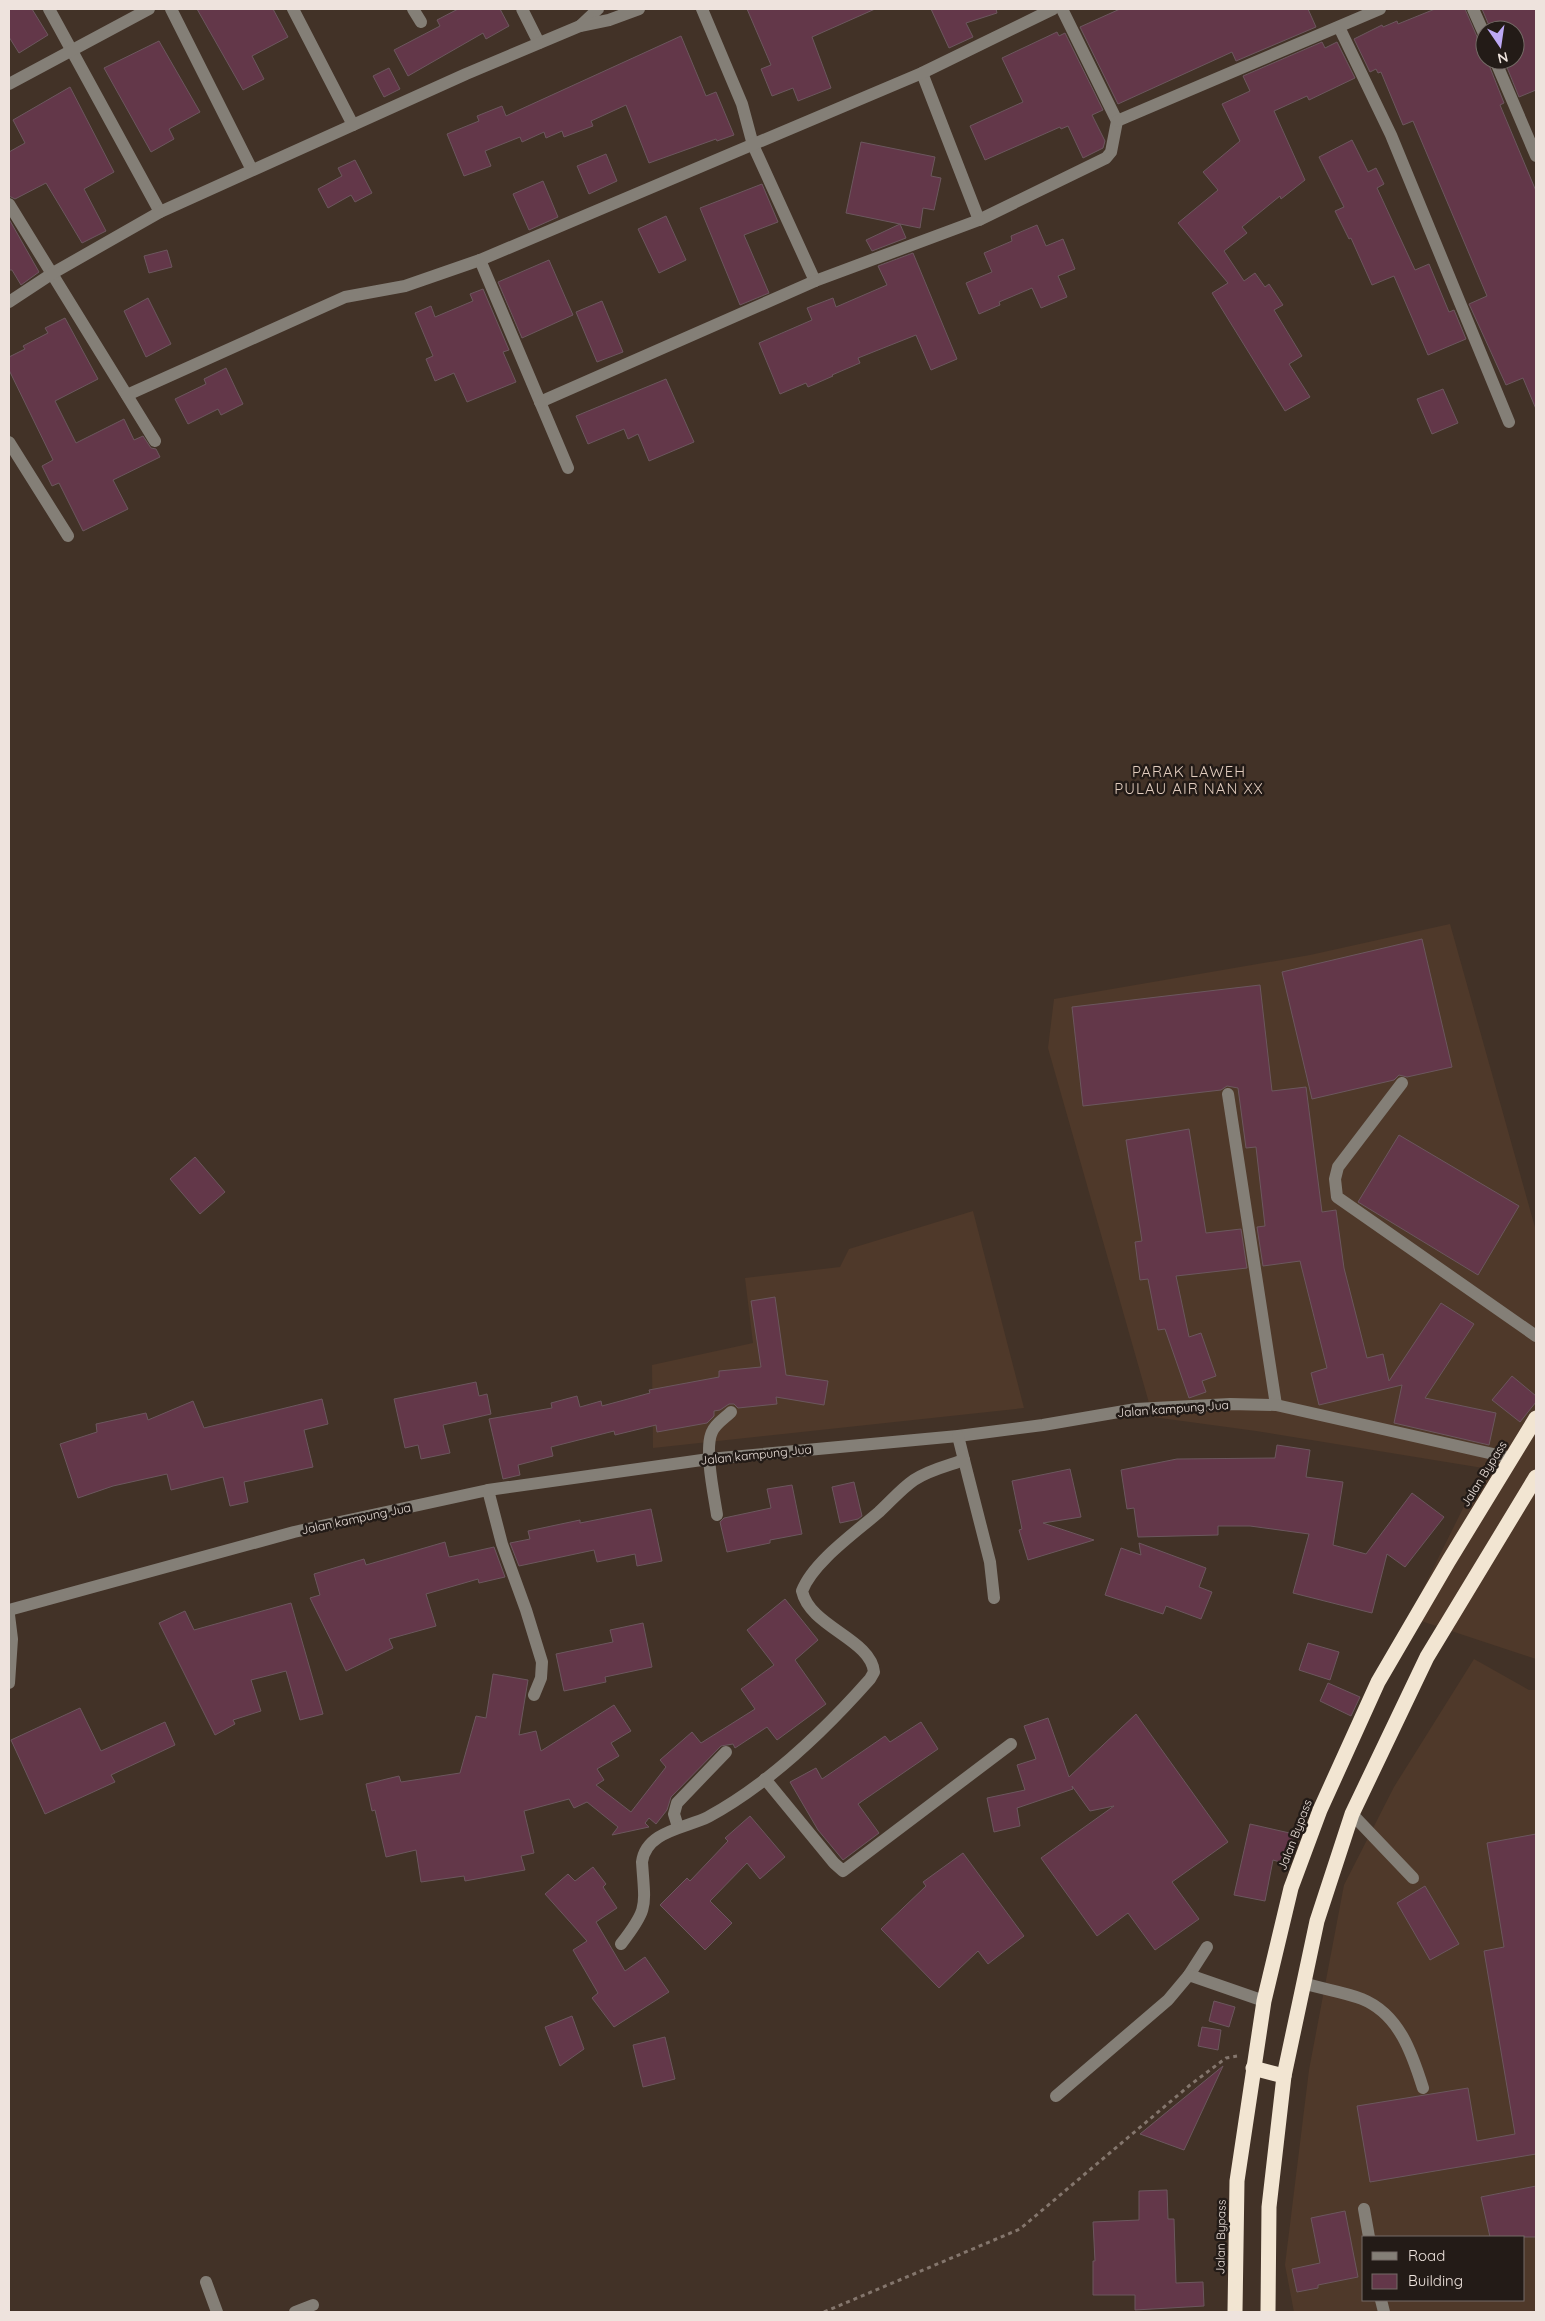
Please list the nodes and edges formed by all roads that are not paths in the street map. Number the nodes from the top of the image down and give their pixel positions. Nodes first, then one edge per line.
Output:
1 (49, 9) edge
2 (149, 9) edge
3 (171, 9) edge
4 (293, 9) edge
5 (413, 9) edge
6 (522, 9) edge
7 (598, 9) edge
8 (640, 9) edge
9 (702, 9) edge
10 (1053, 9) edge
11 (1062, 9) edge
12 (1380, 9) edge
13 (421, 22) dead end
14 (580, 26) junction
15 (1339, 26) junction
16 (539, 43) junction
17 (71, 51) junction
18 (1499, 70) edge
19 (922, 73) junction
20 (9, 84) edge
21 (1116, 122) junction
22 (353, 125) junction
23 (753, 146) junction
24 (1536, 156) edge
25 (252, 170) junction
26 (9, 204) edge
27 (160, 212) junction
28 (979, 220) junction
29 (480, 260) junction
30 (53, 273) junction
31 (815, 282) junction
32 (9, 302) edge
33 (127, 395) junction
34 (540, 402) junction
35 (1509, 422) dead end
36 (155, 441) dead end
37 (9, 442) edge
38 (568, 468) dead end
39 (68, 536) dead end
40 (1402, 1083) dead end
41 (1228, 1094) dead end
42 (1536, 1336) edge
43 (1276, 1405) junction
44 (731, 1412) dead end
45 (1536, 1418) edge
46 (958, 1436) junction
47 (1511, 1458) junction
48 (709, 1459) junction
49 (964, 1460) junction
50 (1536, 1477) edge
51 (488, 1490) junction
52 (717, 1515) dead end
53 (994, 1598) dead end
54 (9, 1610) edge
55 (9, 1615) edge
56 (9, 1682) edge
57 (534, 1695) dead end
58 (1011, 1744) dead end
59 (726, 1752) dead end
60 (765, 1779) junction
61 (1352, 1814) junction
62 (678, 1826) junction
63 (1413, 1878) dead end
64 (621, 1944) dead end
65 (1207, 1947) dead end
66 (1189, 1975) junction
67 (1303, 1984) junction
68 (1264, 2001) junction
69 (1252, 2068) junction
70 (1284, 2076) junction
71 (1423, 2088) dead end
72 (1056, 2096) dead end
73 (1364, 2209) dead end
74 (1369, 2236) edge
75 (206, 2282) dead end
76 (313, 2305) dead end
77 (217, 2312) edge
78 (295, 2312) edge
79 (1235, 2312) edge
80 (1268, 2312) edge

1 - 17 street
2 - 17 street
3 - 25 street
4 - 22 street
5 - 13 street
6 - 16 street
7 - 14 street
8 - 14 street
9 - 23 street
10 - 19 street
11 - 21 street
12 - 15 street
14 - 16 street
15 - 21 street
15 - 35 street
16 - 22 street
17 - 20 street
17 - 27 street
18 - 24 street
19 - 23 street
19 - 28 street
21 - 28 street
22 - 25 street
23 - 29 street
23 - 31 street
25 - 27 street
26 - 30 street
27 - 30 street
28 - 31 street
29 - 33 street
29 - 34 street
30 - 32 street
30 - 33 street
31 - 34 street
33 - 36 street
34 - 38 street
37 - 39 street
40 - 42 street
41 - 43 street
43 - 46 street, Jalan kampung Jua
43 - 47 street, Jalan kampung Jua
44 - 48 street
45 - 47 highway, Jalan Bypass
46 - 48 street, Jalan kampung Jua
46 - 49 street
47 - 68 highway, Jalan Bypass
48 - 51 street, Jalan kampung Jua
48 - 52 street
49 - 53 street
49 - 60 street
50 - 61 highway
51 - 54 street, Jalan kampung Jua
51 - 57 street
55 - 56 street
58 - 60 street
59 - 62 street
60 - 62 street
61 - 63 street
61 - 67 highway
62 - 64 street
65 - 66 street
66 - 68 street
66 - 72 street
67 - 70 highway
67 - 71 street
68 - 69 highway, Jalan Bypass
69 - 70 highway
69 - 79 highway, Jalan Bypass
70 - 80 highway
73 - 74 street
75 - 77 street
76 - 78 street

